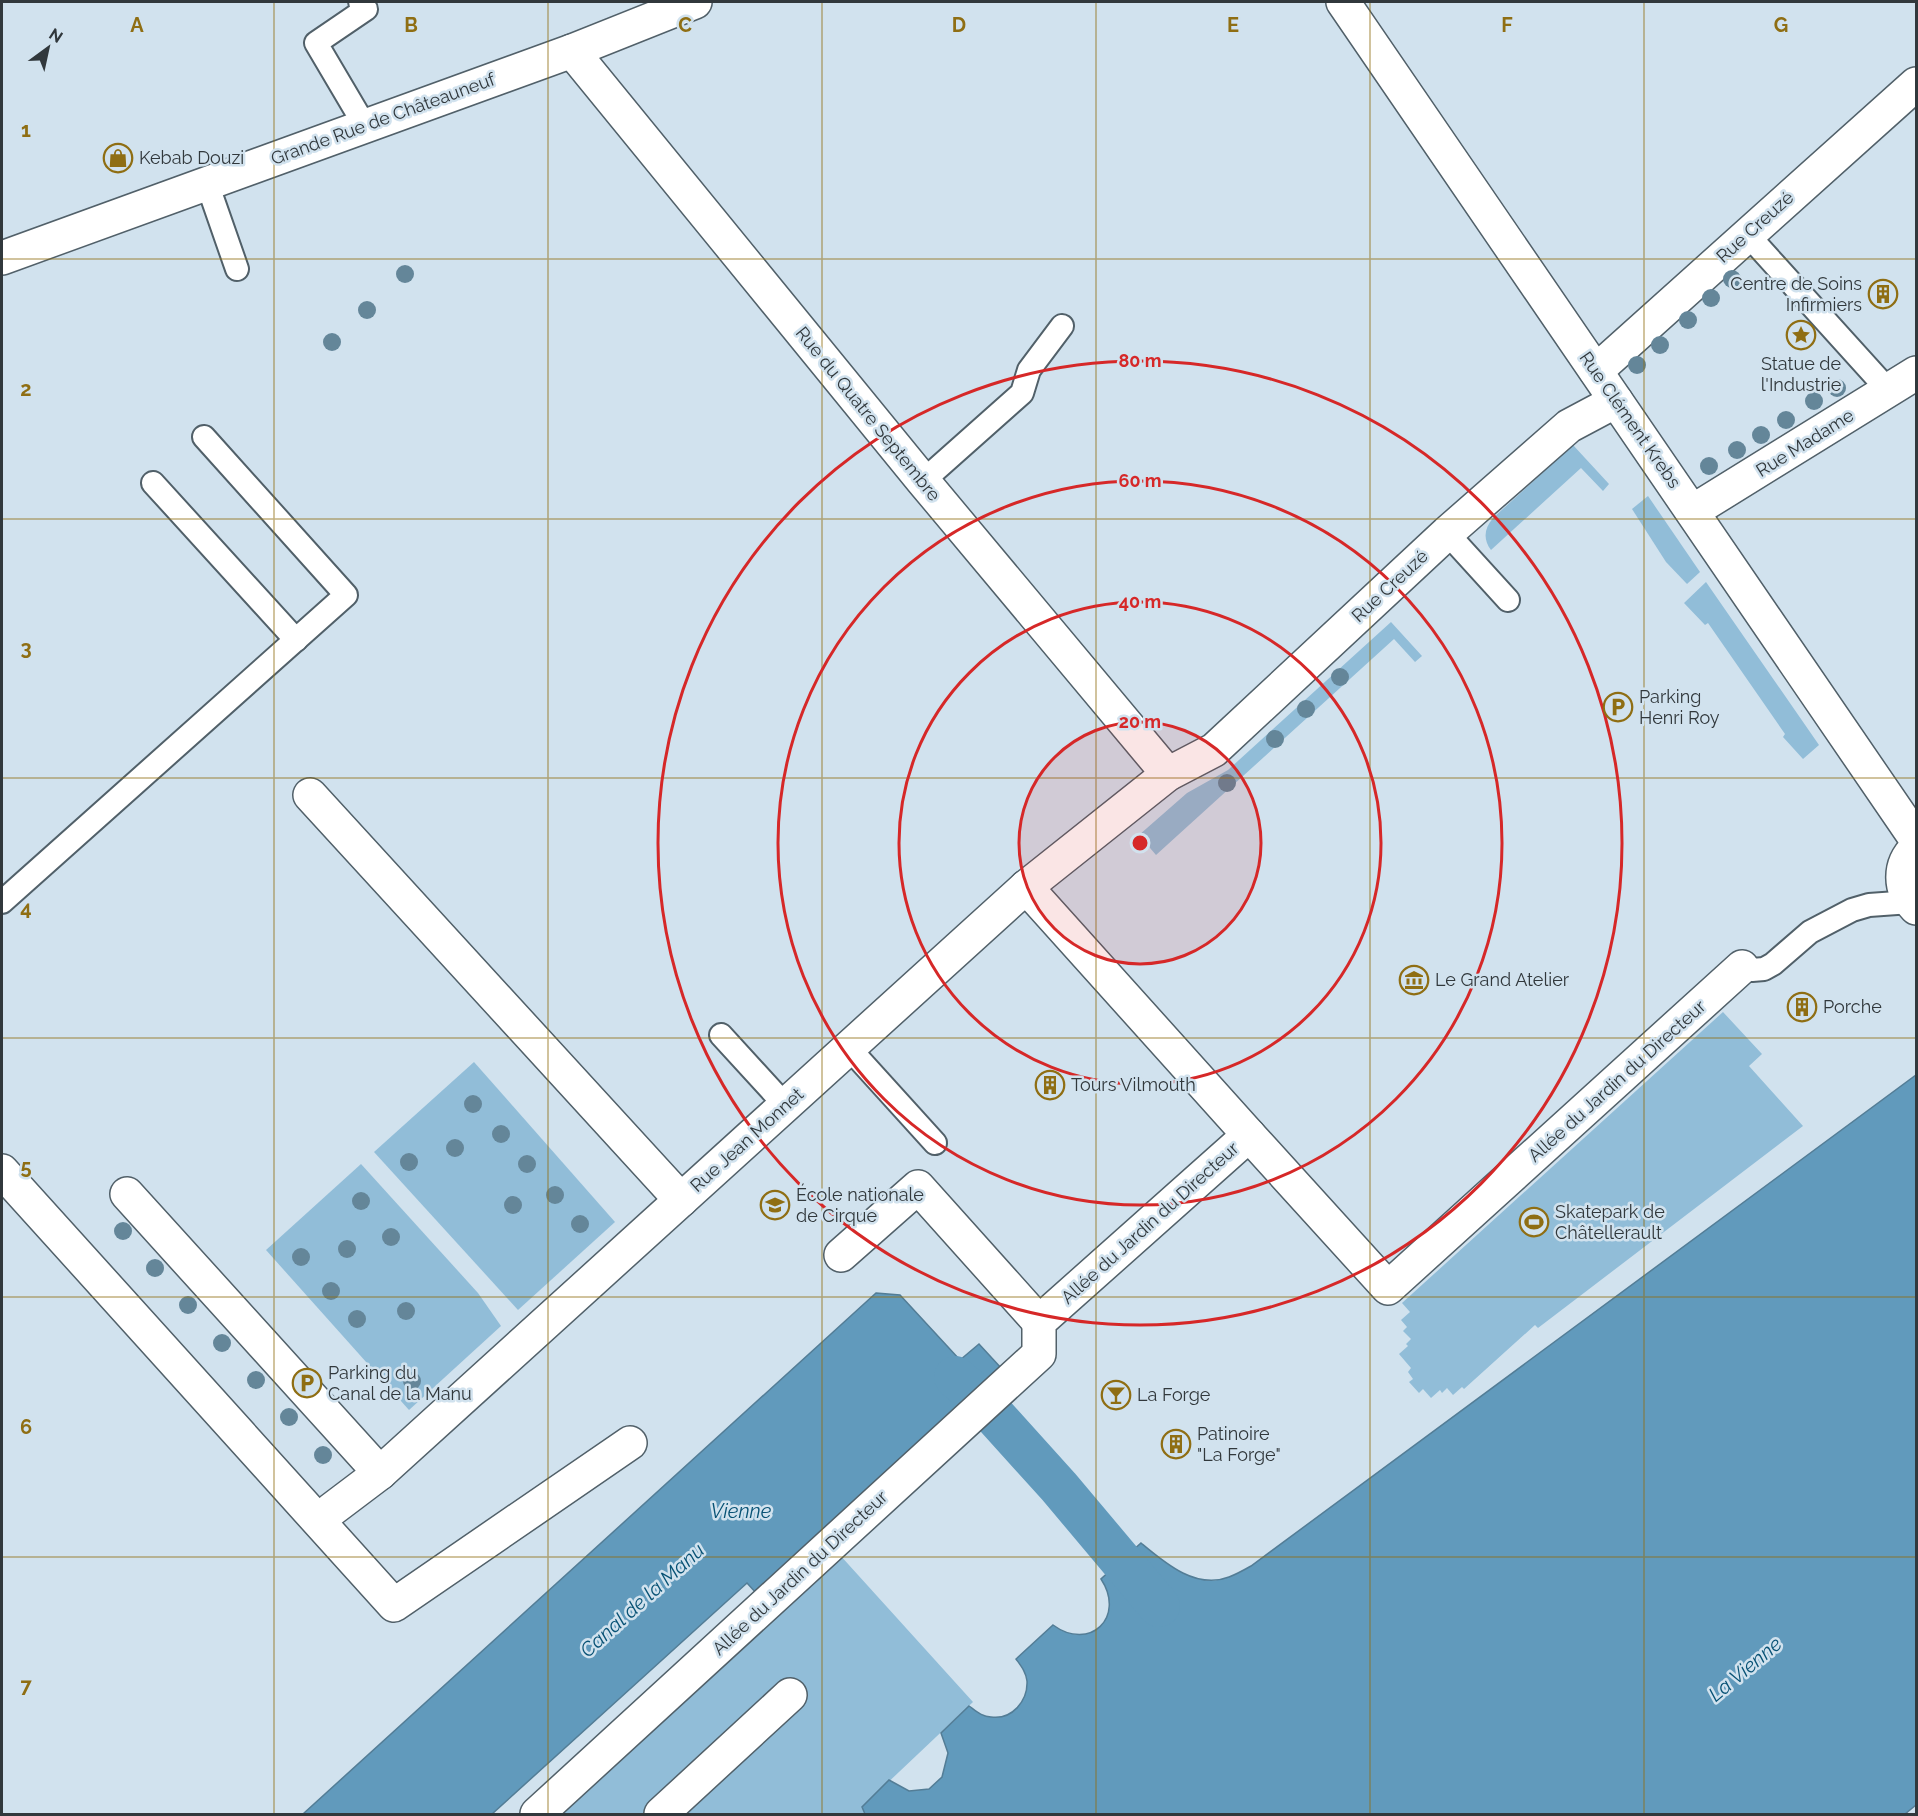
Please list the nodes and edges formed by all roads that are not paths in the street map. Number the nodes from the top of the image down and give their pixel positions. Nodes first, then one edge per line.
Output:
1 (360, 2) edge
2 (695, 2) edge
3 (1343, 2) edge
4 (572, 51) junction
5 (1917, 84) edge
6 (365, 126) junction
7 (207, 183) junction
8 (1747, 234) junction
9 (2, 258) edge
10 (237, 270) dead end
11 (1062, 326) dead end
12 (1596, 371) junction
13 (1917, 374) edge
14 (1889, 391) junction
15 (1616, 401) junction
16 (204, 437) dead end
17 (923, 481) junction
18 (153, 483) dead end
19 (1693, 512) junction
20 (1448, 533) junction
21 (1508, 600) dead end
22 (296, 640) junction
23 (1168, 774) junction
24 (310, 795) dead end
25 (1917, 839) edge
26 (1917, 848) edge
27 (1026, 887) junction
28 (2, 902) edge
29 (1914, 905) edge
30 (1742, 967) joint
31 (722, 1035) dead end
32 (848, 1047) junction
33 (785, 1105) junction
34 (1249, 1135) junction
35 (935, 1143) dead end
36 (2, 1171) edge
37 (127, 1194) dead end
38 (681, 1200) junction
39 (841, 1255) dead end
40 (1039, 1322) junction
41 (630, 1443) dead end
42 (380, 1473) junction
43 (331, 1510) dead end
44 (790, 1695) dead end
45 (537, 1815) edge
46 (661, 1815) edge

1 - 6 lane
2 - 4 street, Grande Rue de Châteauneuf
3 - 12 street, Rue Clément Krebs
4 - 6 street, Grande Rue de Châteauneuf
4 - 17 street, Rue du Quatre Septembre
5 - 8 street, Rue Creuzé
6 - 7 street, Grande Rue de Châteauneuf
7 - 9 street, Grande Rue de Châteauneuf
7 - 10 lane
8 - 12 street, Rue Creuzé
8 - 14 lane
11 - 17 lane
12 - 15 street, Rue Clément Krebs
13 - 14 street, Rue Madame
14 - 19 street, Rue Madame
15 - 19 street, Rue Clément Krebs
15 - 20 street, Rue Creuzé
16 - 22 lane
17 - 23 street, Rue du Quatre Septembre
18 - 22 lane
19 - 25 street, Rue Clément Krebs
20 - 21 lane
20 - 23 street, Rue Creuzé
22 - 28 lane
23 - 27 street, Rue Jean Monnet
24 - 38 street
26 - 29 street
27 - 32 street, Rue Jean Monnet
27 - 34 street
29 - 30 lane, Allée du Jardin du Directeur
30 - 34 street, Allée du Jardin du Directeur
31 - 33 lane
32 - 33 street, Rue Jean Monnet
32 - 35 lane
33 - 38 street, Rue Jean Monnet
34 - 40 street, Allée du Jardin du Directeur
36 - 41 street
37 - 42 street
38 - 42 street, Rue Jean Monnet
39 - 40 street
40 - 45 street, Allée du Jardin du Directeur
42 - 43 street, Rue Jean Monnet
44 - 46 street

